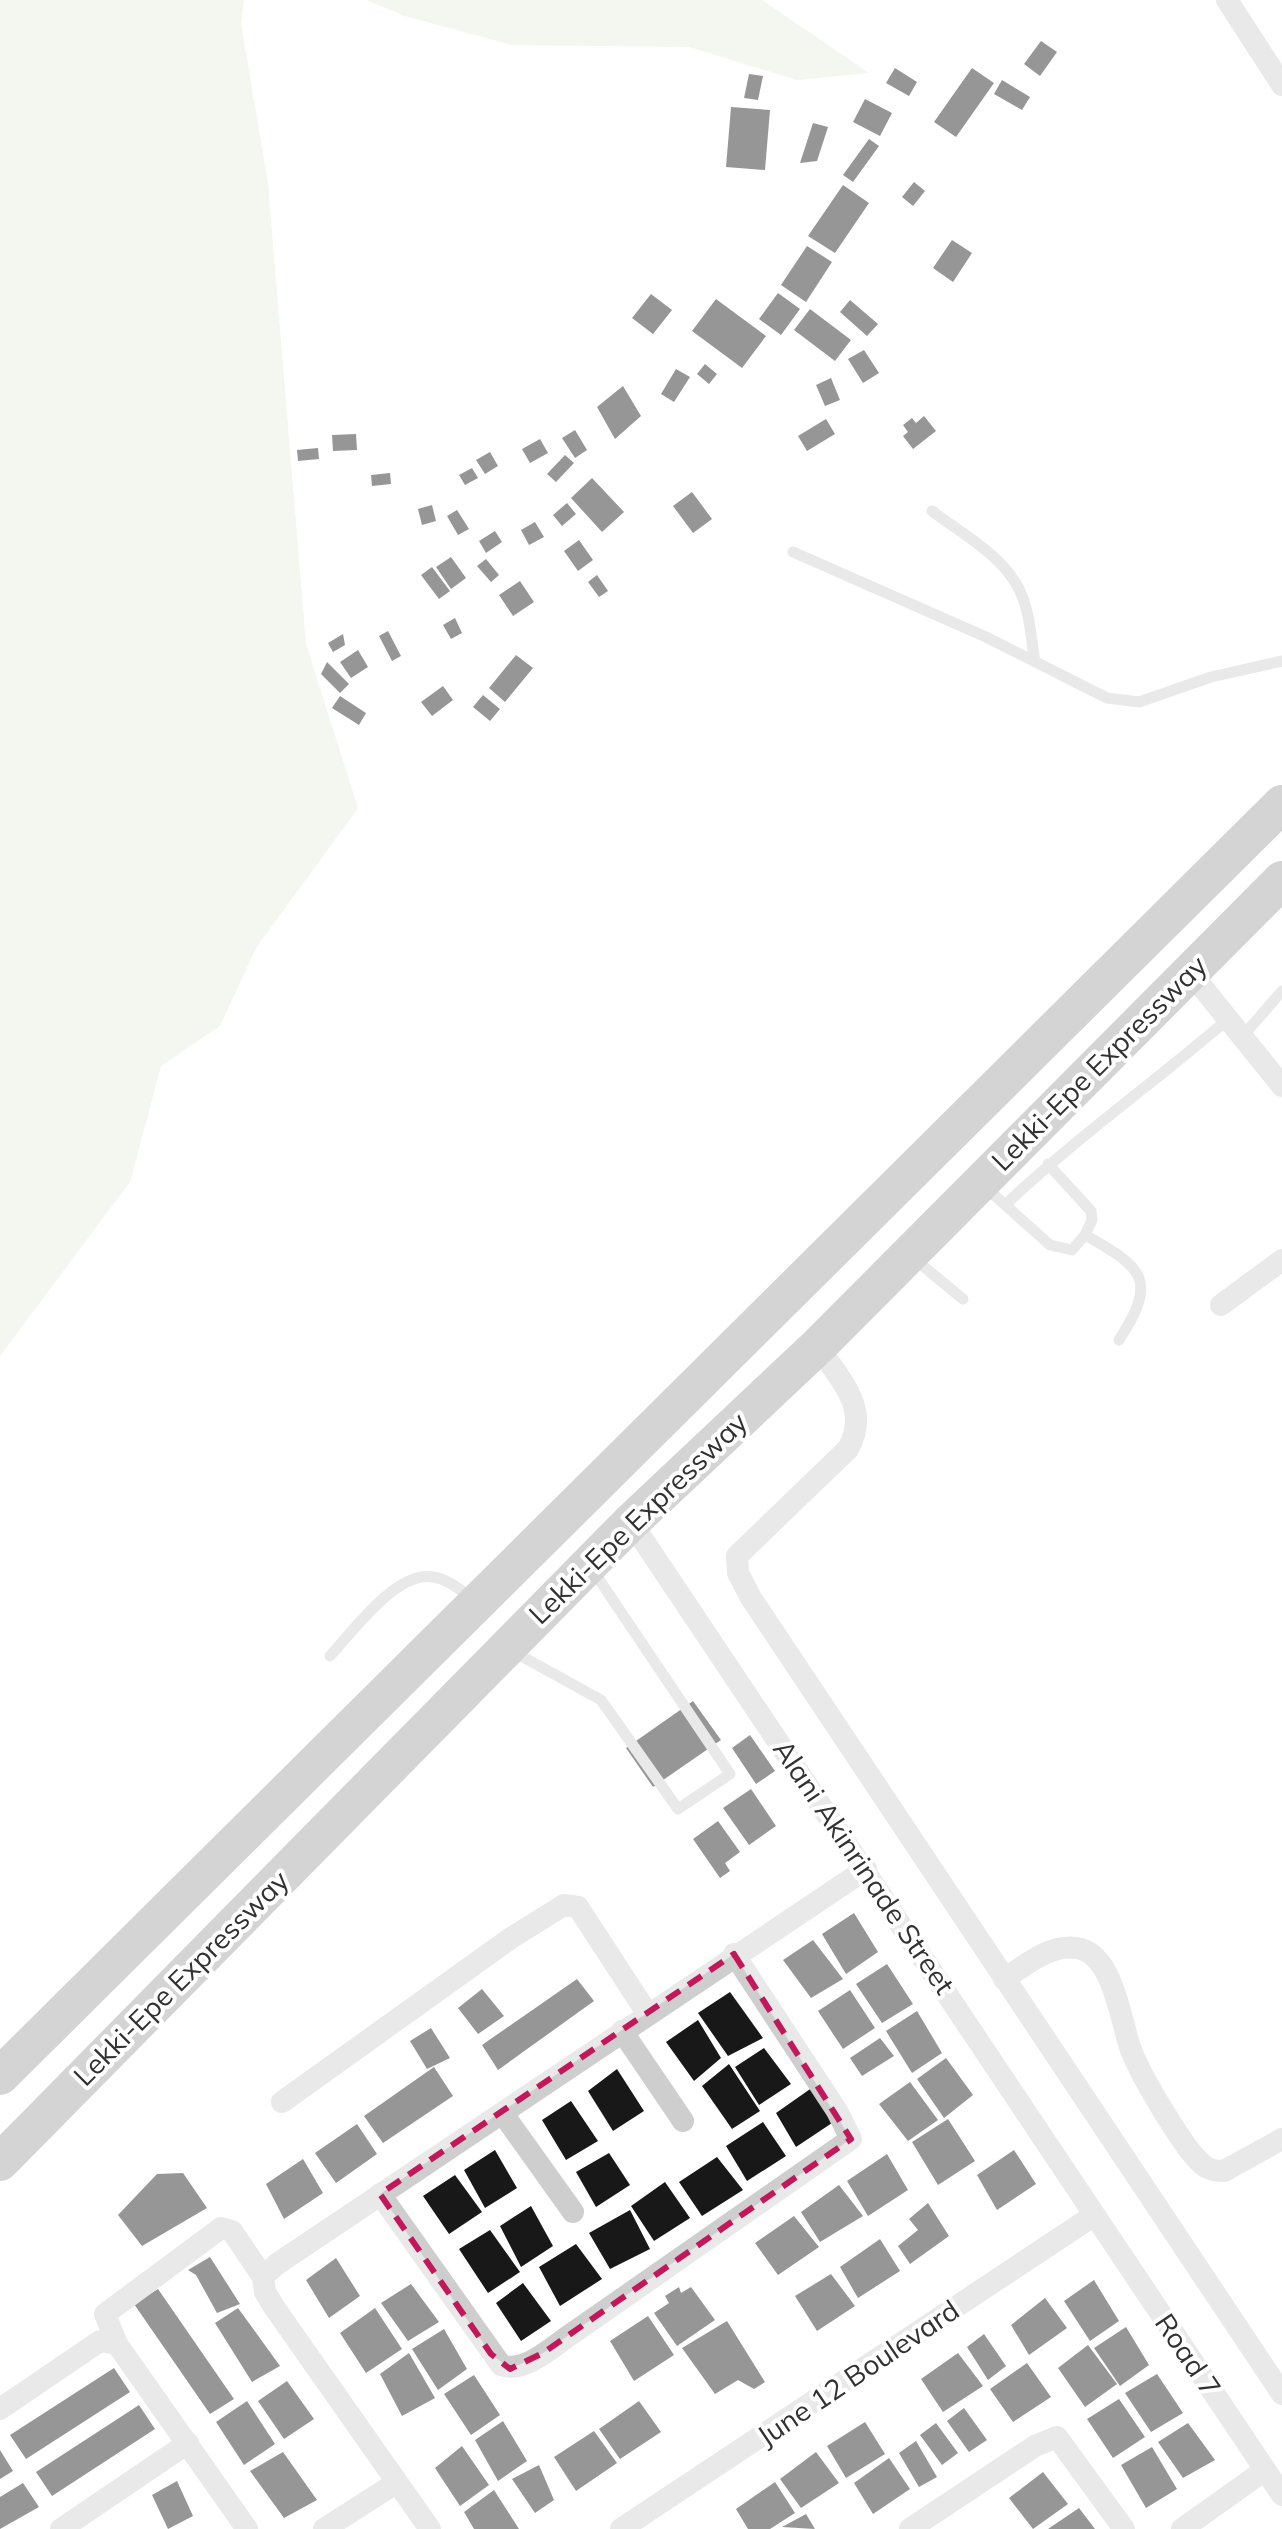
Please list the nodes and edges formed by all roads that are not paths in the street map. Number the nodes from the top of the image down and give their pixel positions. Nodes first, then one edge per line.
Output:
1 (1227, 0) edge
2 (1282, 85) edge
3 (932, 511) dead end
4 (793, 552) dead end
5 (1282, 661) edge
6 (1035, 662) junction
7 (1282, 804) edge
8 (1282, 880) edge
9 (1190, 972) junction
10 (1282, 991) edge
11 (1228, 1019) junction
12 (1242, 1037) junction
13 (1282, 1086) edge
14 (1048, 1164) junction
15 (993, 1193) junction
16 (1085, 1235) junction
17 (909, 1254) junction
18 (1282, 1260) edge
19 (963, 1299) dead end
20 (1221, 1305) dead end
21 (1119, 1340) dead end
22 (818, 1346) junction
23 (631, 1522) junction
24 (589, 1564) junction
25 (480, 1603) junction
26 (506, 1648) junction
27 (330, 1656) dead end
28 (866, 1869) junction
29 (734, 1954) junction
30 (1004, 1979) junction
31 (647, 2013) junction
32 (622, 2031) junction
33 (0, 2076) edge
34 (282, 2102) dead end
35 (503, 2114) junction
36 (683, 2121) dead end
37 (1282, 2139) edge
38 (0, 2162) edge
39 (380, 2194) junction
40 (573, 2212) dead end
41 (1093, 2216) junction
42 (263, 2277) junction
43 (117, 2344) junction
44 (1282, 2394) edge
45 (0, 2409) edge
46 (188, 2443) junction
47 (1265, 2470) junction
48 (396, 2483) junction
49 (1282, 2495) edge
50 (61, 2529) edge
51 (247, 2529) edge
52 (324, 2529) edge
53 (430, 2529) edge
54 (621, 2529) edge
55 (910, 2529) edge
56 (1124, 2529) edge
57 (1182, 2529) edge

1 - 2 street
3 - 6 lane
4 - 6 lane
5 - 6 lane
7 - 25 highway, Lekki-Epe Expressway
8 - 9 highway, Lekki-Epe Expressway
9 - 11 street
9 - 15 highway, Lekki-Epe Expressway
10 - 12 lane
11 - 12 street
11 - 14 lane
12 - 13 street
14 - 15 lane
14 - 16 lane
15 - 16 lane
15 - 17 highway, Lekki-Epe Expressway
16 - 21 lane
17 - 19 lane
17 - 22 highway, Lekki-Epe Expressway
18 - 20 street
22 - 23 highway, Lekki-Epe Expressway
22 - 30 street
23 - 24 highway, Lekki-Epe Expressway
23 - 28 street, Alani Akinrinade Street
24 - 26 highway, Lekki-Epe Expressway
24 - 26 lane
25 - 27 lane
25 - 33 highway, Lekki-Epe Expressway
26 - 38 highway, Lekki-Epe Expressway
28 - 29 street
28 - 41 street, Alani Akinrinade Street
29 - 31 street
29 - 39 street
30 - 37 street
30 - 44 street
31 - 32 street
31 - 34 street
32 - 35 street
32 - 36 street
35 - 39 street
35 - 40 street
39 - 42 street
41 - 47 street, Road 7
41 - 54 street, June 12 Boulevard
42 - 43 street
42 - 48 street
43 - 45 street
43 - 46 street
46 - 50 street
46 - 51 street
47 - 49 street, Road 7
47 - 57 street
48 - 52 street
48 - 53 street
55 - 56 street

